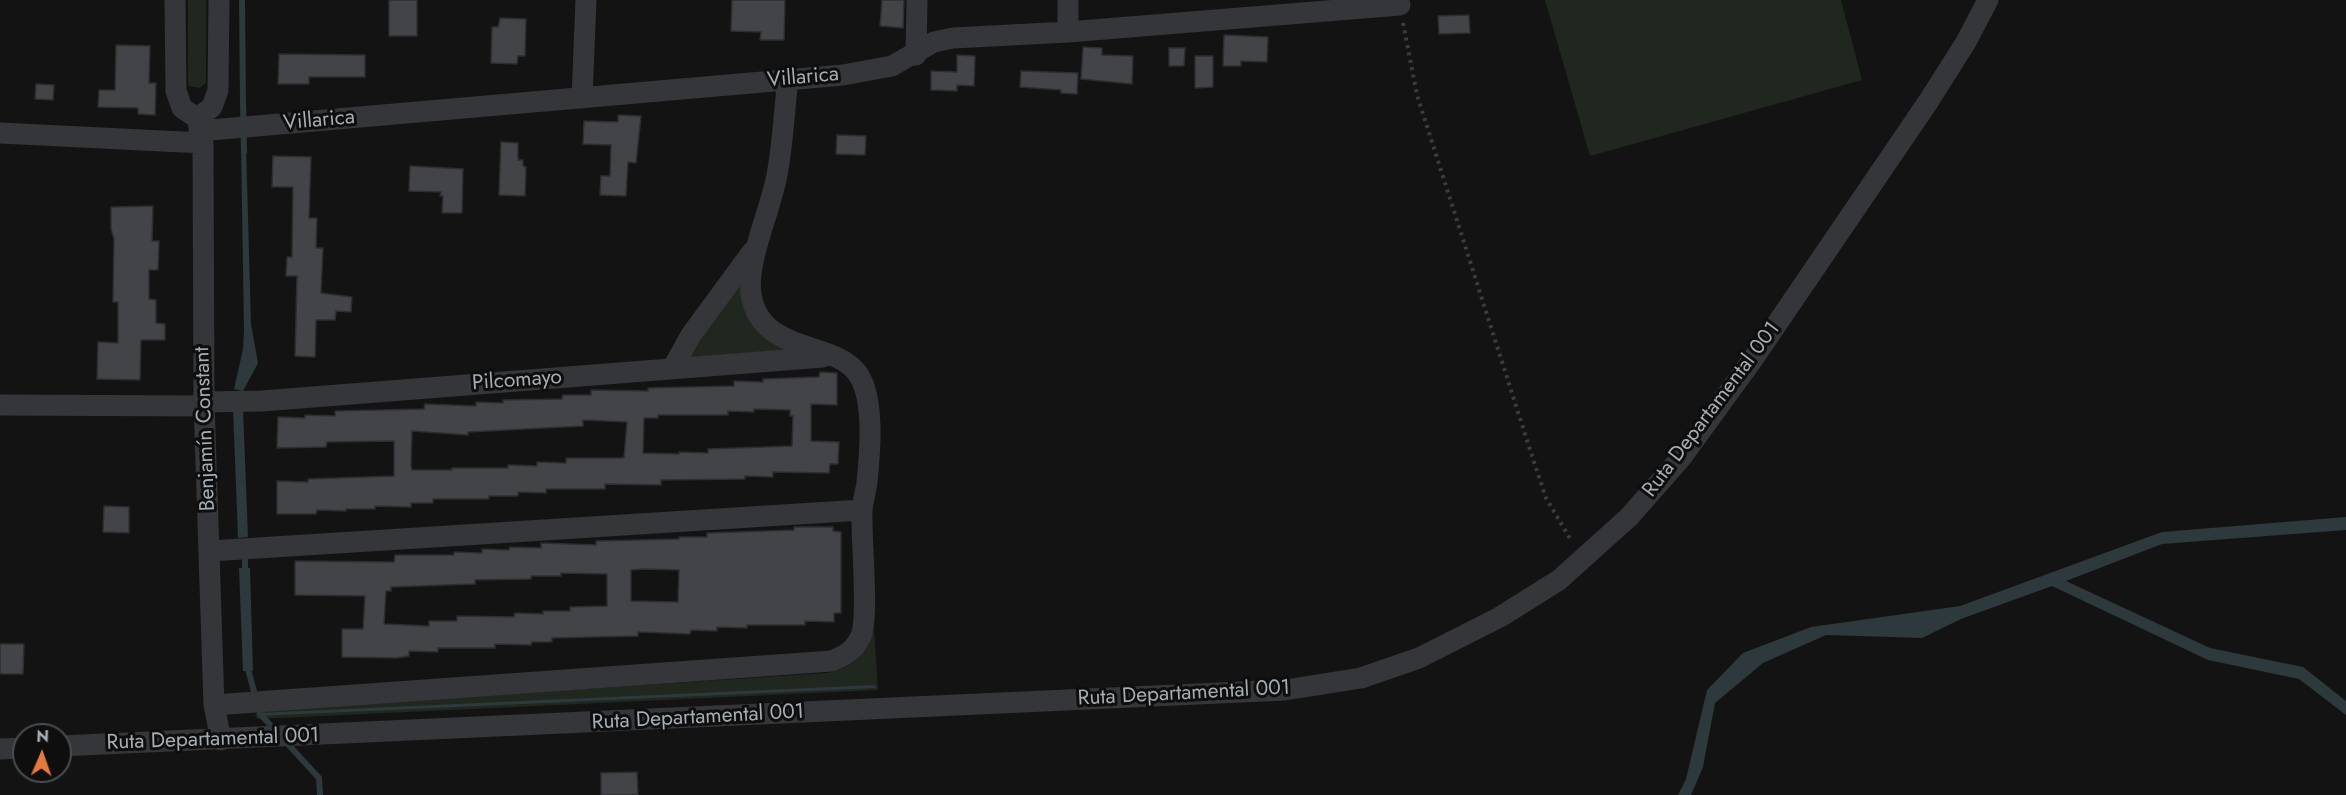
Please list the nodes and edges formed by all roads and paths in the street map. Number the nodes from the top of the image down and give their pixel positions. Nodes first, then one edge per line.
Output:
1 (175, 0) edge
2 (219, 0) edge
3 (586, 0) edge
4 (917, 0) edge
5 (1068, 0) edge
6 (1988, 0) edge
7 (1399, 2) edge
8 (1068, 32) junction
9 (916, 55) junction
10 (788, 80) junction
11 (582, 98) junction
12 (200, 131) junction
13 (0, 133) edge
14 (759, 242) junction
15 (830, 357) junction
16 (672, 369) junction
17 (204, 404) junction
18 (0, 405) edge
19 (862, 510) junction
20 (210, 551) junction
21 (1583, 559) junction
22 (214, 705) junction
23 (221, 740) junction
24 (72, 746) edge

1 - 12 street
2 - 12 street
3 - 11 street
4 - 9 street
5 - 8 street
6 - 21 street, Ruta Departamental 001
7 - 8 street, Villarica
7 - 21 path
8 - 9 street, Villarica
9 - 10 street, Villarica
10 - 11 street, Villarica
10 - 14 street
11 - 12 street, Villarica
12 - 13 street, Villarica
12 - 17 street, Benjamín Constant
14 - 15 street
14 - 16 street
15 - 16 street, Pilcomayo
15 - 19 street
16 - 17 street, Pilcomayo
17 - 18 street, Pilcomayo
17 - 20 street, Benjamín Constant
19 - 20 street
19 - 22 street
20 - 22 street, Benjamín Constant
21 - 23 street, Ruta Departamental 001
22 - 23 street, Benjamín Constant
23 - 24 street, Ruta Departamental 001

